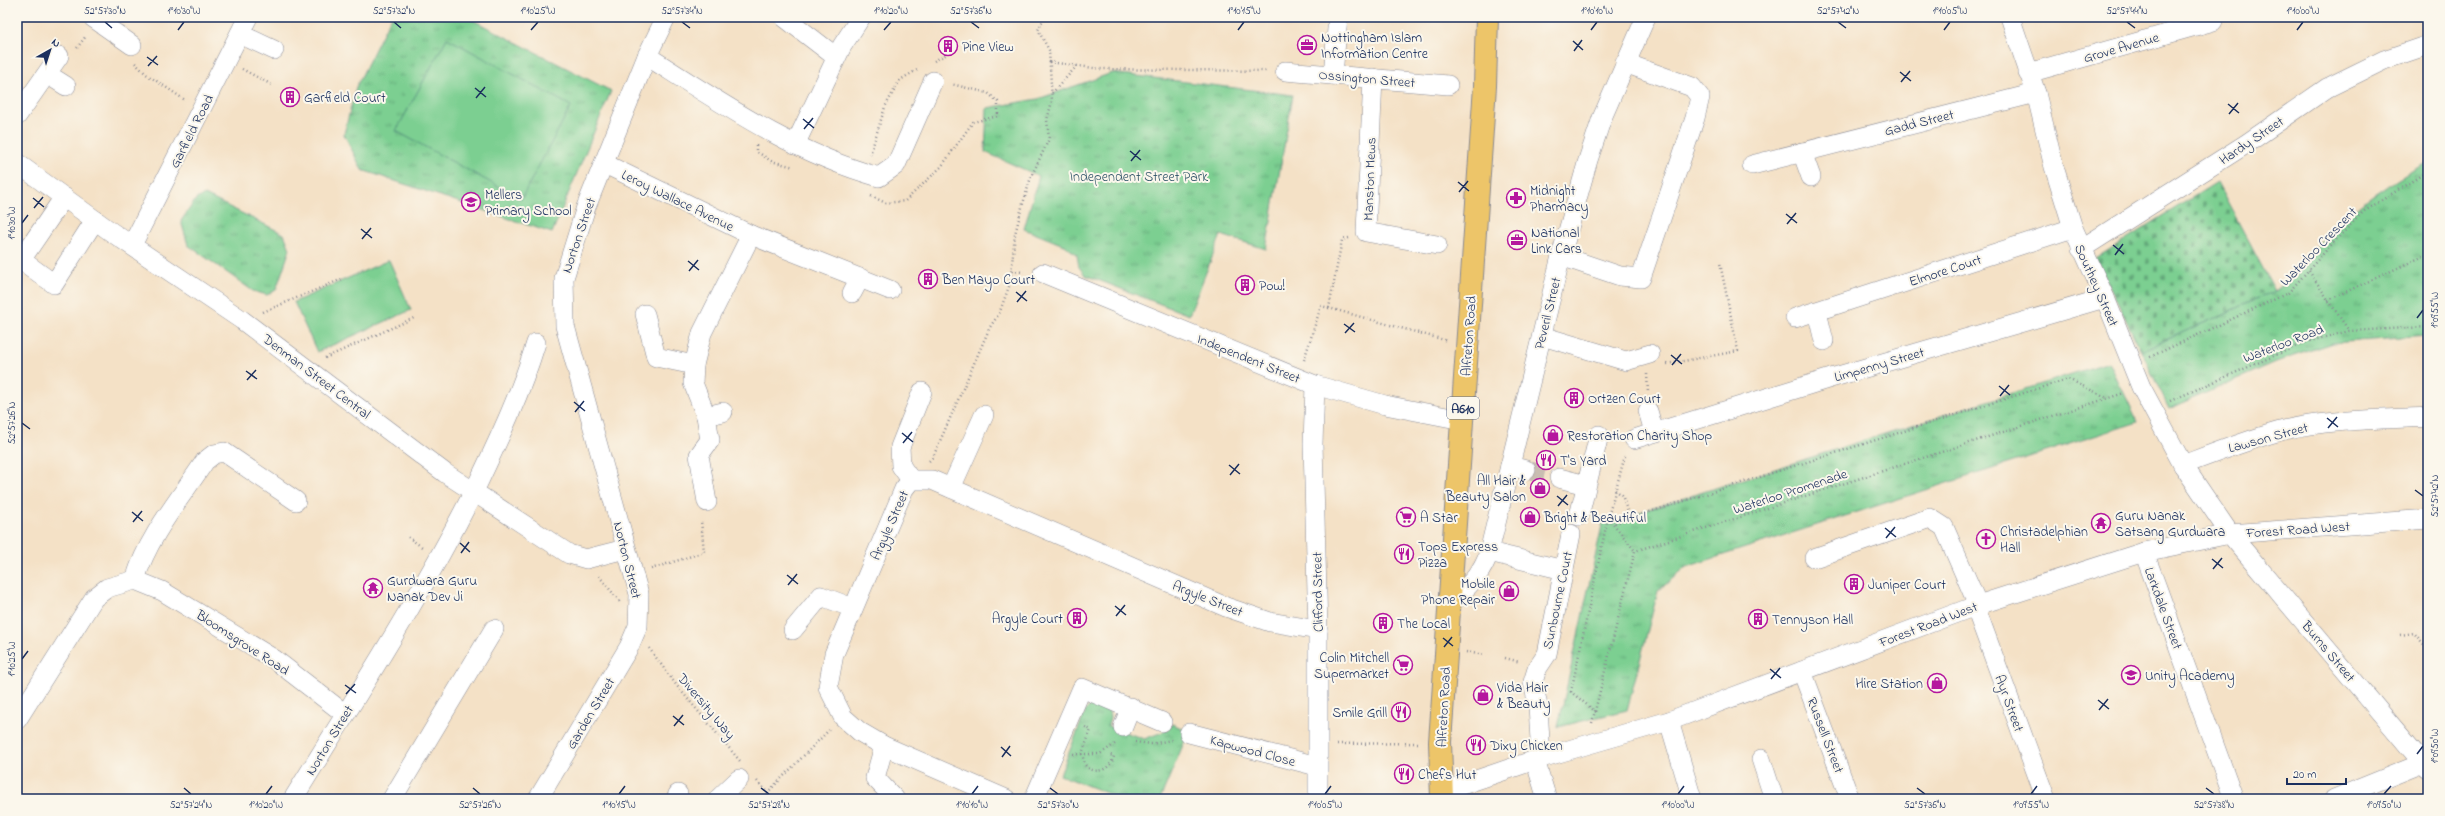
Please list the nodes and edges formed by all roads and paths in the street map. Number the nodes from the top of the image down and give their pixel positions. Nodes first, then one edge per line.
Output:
1 (92, 17) edge
2 (248, 17) edge
3 (666, 17) edge
4 (784, 17) edge
5 (861, 17) edge
6 (1045, 17) edge
7 (1338, 17) edge
8 (1487, 17) edge
9 (1646, 17) edge
10 (2010, 17) edge
11 (2213, 21) dead end
12 (114, 23) edge
13 (240, 34) junction
14 (132, 45) joint
15 (2428, 45) edge
16 (274, 50) dead end
17 (947, 54) dead end
18 (59, 56) joint
19 (647, 56) junction
20 (836, 57) junction
21 (226, 61) junction
22 (1050, 62) junction
23 (1625, 63) junction
24 (1077, 66) junction
25 (918, 69) dead end
26 (1285, 71) joint
27 (931, 72) joint
28 (2028, 73) junction
29 (47, 74) junction
30 (1333, 75) junction
31 (1373, 78) junction
32 (1448, 84) dead end
33 (272, 85) dead end
34 (66, 86) dead end
35 (1052, 93) junction
36 (2036, 93) junction
37 (201, 111) junction
38 (17, 116) edge
39 (795, 145) junction
40 (1802, 152) junction
41 (17, 163) edge
42 (605, 164) junction
43 (1752, 165) dead end
44 (2428, 170) edge
45 (863, 172) junction
46 (1811, 177) dead end
47 (64, 197) junction
48 (96, 220) junction
49 (2072, 228) junction
50 (1366, 232) junction
51 (751, 235) junction
52 (132, 245) junction
53 (1437, 245) dead end
54 (2081, 249) junction
55 (2428, 254) edge
56 (1561, 256) junction
57 (19, 259) edge
58 (1720, 263) dead end
59 (2309, 271) junction
60 (1043, 273) dead end
61 (342, 279) dead end
62 (890, 290) dead end
63 (2105, 298) junction
64 (2328, 300) junction
65 (1329, 308) junction
66 (1817, 312) junction
67 (645, 314) dead end
68 (416, 317) dead end
69 (1795, 318) dead end
70 (242, 320) junction
71 (2428, 327) edge
72 (2349, 331) junction
73 (1542, 336) junction
74 (1824, 341) dead end
75 (536, 343) dead end
76 (1468, 346) junction
77 (1655, 360) joint
78 (694, 365) junction
79 (2131, 366) junction
80 (303, 368) junction
81 (1649, 378) dead end
82 (1306, 381) junction
83 (2141, 387) junction
84 (922, 392) dead end
85 (2109, 398) junction
86 (1648, 405) joint
87 (2152, 408) junction
88 (984, 416) dead end
89 (2428, 417) edge
90 (1462, 420) junction
91 (1654, 432) junction
92 (1599, 435) dead end
93 (1634, 439) joint
94 (2183, 465) junction
95 (1559, 478) tunnel mouth
96 (911, 480) junction
97 (1586, 485) junction
98 (951, 488) junction
99 (1615, 490) junction
100 (473, 493) junction
101 (296, 501) dead end
102 (707, 502) joint
103 (1579, 516) dead end
104 (1608, 517) junction
105 (1630, 519) junction
106 (2428, 519) edge
107 (1615, 523) junction
108 (1571, 534) dead end
109 (2230, 534) junction
110 (625, 549) junction
111 (1635, 551) junction
112 (1490, 552) junction
113 (2144, 552) junction
114 (1814, 558) dead end
115 (586, 559) junction
116 (1564, 570) junction
117 (634, 574) junction
118 (135, 580) junction
119 (1450, 604) junction
120 (1976, 605) junction
121 (853, 608) junction
122 (638, 626) junction
123 (494, 629) dead end
124 (793, 630) dead end
125 (1318, 630) junction
126 (2400, 635) dead end
127 (2428, 649) edge
128 (1802, 671) junction
129 (1132, 708) junction
130 (1596, 712) junction
131 (345, 714) junction
132 (843, 717) junction
133 (17, 720) edge
134 (1669, 721) junction
135 (1162, 722) dead end
136 (1081, 731) dead end
137 (1189, 733) joint
138 (1125, 736) junction
139 (1440, 742) junction
140 (1317, 744) junction
141 (1586, 745) junction
142 (884, 746) junction
143 (1073, 748) dead end
144 (1071, 754) dead end
145 (1081, 754) junction
146 (1110, 755) dead end
147 (1538, 759) junction
148 (1761, 759) dead end
149 (2426, 765) edge
150 (1317, 766) junction
151 (744, 772) junction
152 (767, 793) junction
153 (1442, 796) edge
154 (1845, 798) edge
155 (293, 799) edge
156 (392, 799) edge
157 (538, 799) edge
158 (718, 799) edge
159 (773, 799) edge
160 (895, 799) edge
161 (1006, 799) edge
162 (1034, 799) edge
163 (1318, 799) edge
164 (1547, 799) edge
165 (1692, 799) edge
166 (1774, 799) edge
167 (2046, 799) edge
168 (2234, 799) edge
169 (2334, 799) edge

1 - 12 street
2 - 13 street, Garfield Road
3 - 19 street, Norton Street
4 - 20 street
5 - 20 street
6 - 22 path
7 - 30 street
8 - 76 main road, Alfreton Road / A610
9 - 23 street, Peveril Street
10 - 28 street, Southey Street
11 - 28 street, Grove Avenue
12 - 14 street
12 - 18 path
13 - 16 street
13 - 21 street, Garfield Road
14 - 37 path
15 - 54 street, Hardy Street
17 - 27 path
18 - 29 street
19 - 39 street
19 - 42 street, Norton Street
20 - 39 street
21 - 33 path
21 - 37 street, Garfield Road
22 - 24 path
22 - 35 path
23 - 56 street, Peveril Street
23 - 56 street
24 - 26 path
24 - 35 path
25 - 45 path
26 - 30 street, Ossington Street
27 - 45 street
28 - 36 street, Southey Street
29 - 34 street
29 - 38 street
30 - 31 street, Ossington Street
31 - 32 street, Ossington Street
31 - 50 street, Manston Mews
35 - 96 path
36 - 40 street, Gadd Street
36 - 49 street, Southey Street
37 - 52 street, Garfield Road
39 - 45 street
40 - 43 street, Gadd Street
40 - 46 street
41 - 47 street, Denman Street Central
42 - 51 street, Leroy Wallace Avenue
42 - 110 street, Norton Street
44 - 59 path, Waterloo Crescent
47 - 48 street, Denman Street Central
47 - 57 street
48 - 52 street, Denman Street Central
48 - 57 street
49 - 54 street, Southey Street
49 - 66 street, Elmore Court
50 - 53 street, Manston Mews
50 - 65 path
51 - 62 street, Leroy Wallace Avenue
51 - 78 street, Leroy Wallace Avenue
52 - 70 street, Denman Street Central
54 - 63 street, Southey Street
55 - 64 path
56 - 73 street, Peveril Street
58 - 77 path
59 - 64 path
59 - 79 path, Waterloo Crescent
60 - 82 street, Independent Street
61 - 70 path
63 - 79 street, Southey Street
63 - 91 street, Limpenny Street
64 - 72 path
65 - 76 path
65 - 82 path
66 - 69 street, Elmore Court
66 - 74 street
67 - 78 street
68 - 80 path
70 - 80 street, Denman Street Central
71 - 72 path, Waterloo Road
72 - 87 path, Waterloo Road
73 - 77 street
73 - 112 street, Peveril Street
75 - 100 street, Norton Street
76 - 90 main road, Alfreton Road / A610
78 - 102 street, Leroy Wallace Avenue
79 - 83 street, Southey Street
80 - 100 street, Denman Street Central
81 - 86 path
82 - 90 street, Independent Street
82 - 125 street, Clifford Street
83 - 85 path, Waterloo Promenade
83 - 87 street, Southey Street
84 - 96 street
85 - 105 path
85 - 111 path, Waterloo Promenade
86 - 91 street
87 - 94 street, Southey Street
88 - 98 street
89 - 94 street, Lawson Street
90 - 119 main road, Alfreton Road / A610
91 - 93 street, Limpenny Street
92 - 97 street
93 - 99 path
94 - 109 street, Southey Street
95 - 97 street
96 - 98 street, Argyle Street
96 - 121 street, Argyle Street
97 - 103 street
98 - 125 street, Argyle Street
99 - 104 path
99 - 105 path
100 - 115 street, Denman Street Central
100 - 131 street, Norton Street
101 - 118 street
102 - 117 path
104 - 107 path
104 - 130 path
105 - 107 path
106 - 109 street, Forest Road West
107 - 111 path
108 - 116 street, Sunbourne Court
109 - 113 street, Forest Road West
109 - 149 street, Burns Street
110 - 115 street
110 - 117 street, Norton Street
111 - 130 path
112 - 116 street
112 - 119 street, Peveril Street
113 - 120 street, Forest Road West
113 - 168 street, Larkdale Street
114 - 120 street, Ayr Street
115 - 122 path, Diversity Way
116 - 147 street, Sunbourne Court
117 - 122 street, Norton Street
118 - 131 street, Bloomsgrove Road
118 - 133 street
119 - 139 main road, Alfreton Road / A610
120 - 128 street, Forest Road West
120 - 167 street, Ayr Street
121 - 124 street
121 - 132 street, Argyle Street
122 - 151 path, Diversity Way
122 - 157 street, Garden Street
123 - 156 street
125 - 140 street, Clifford Street
126 - 127 path
128 - 134 street, Forest Road West
128 - 154 street, Russell Street
129 - 135 street
129 - 138 street
129 - 162 street
130 - 141 path
131 - 155 street, Norton Street
132 - 142 street, Argyle Street
132 - 152 path
134 - 141 street, Forest Road West
134 - 165 street
136 - 145 path
137 - 138 path
137 - 150 street, Kapwood Close
138 - 145 path
139 - 140 path
139 - 153 main road, Alfreton Road / A610
140 - 150 street, Clifford Street
141 - 147 street, Forest Road West
142 - 160 street
142 - 161 street, Argyle Street
143 - 144 path
145 - 146 path
147 - 153 street, Forest Road West
147 - 164 street, Sunbourne Court
148 - 166 street
149 - 169 street
150 - 163 street, Clifford Street
151 - 152 path, Diversity Way
151 - 158 street
152 - 159 path, Diversity Way

